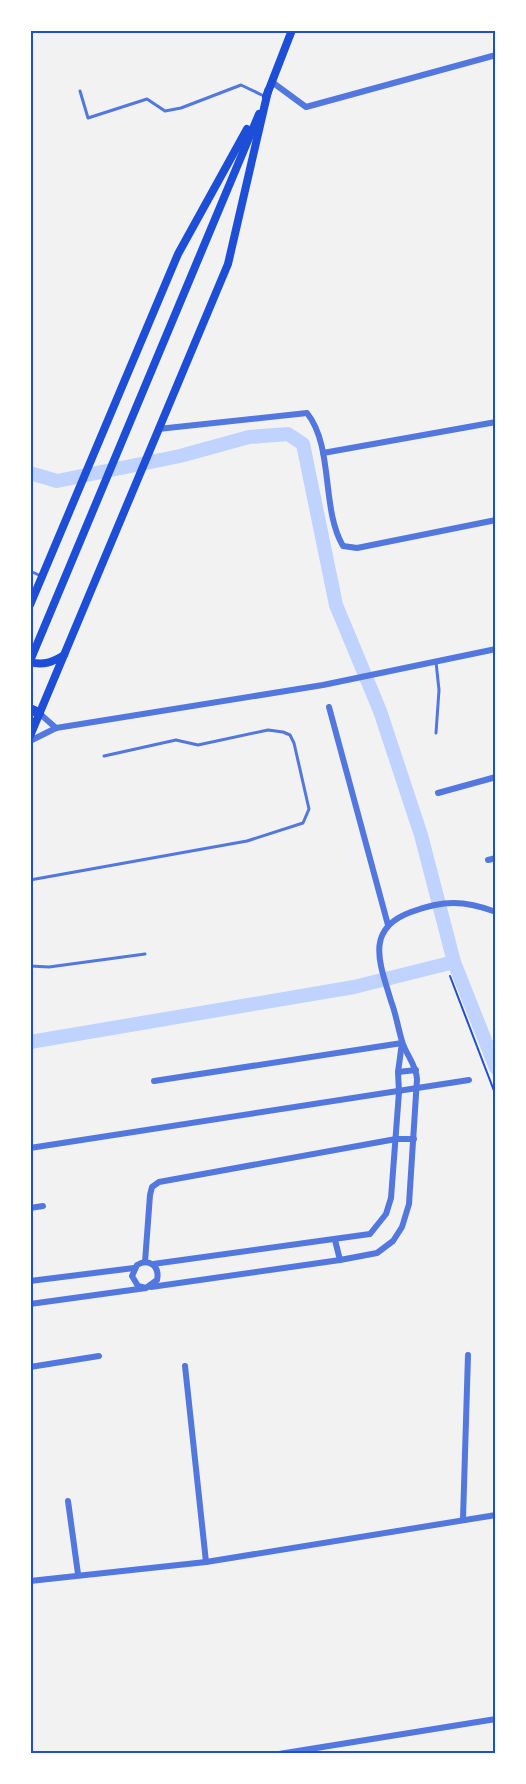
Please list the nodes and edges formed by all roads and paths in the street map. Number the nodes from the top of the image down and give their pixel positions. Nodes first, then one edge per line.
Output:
1 (292, 30) edge
2 (496, 55) edge
3 (272, 82) junction
4 (80, 91) dead end
5 (267, 94) junction
6 (496, 422) edge
7 (158, 429) junction
8 (323, 453) junction
9 (496, 520) edge
10 (30, 571) edge
11 (41, 576) junction
12 (30, 605) edge
13 (496, 649) edge
14 (64, 654) junction
15 (30, 661) edge
16 (436, 662) junction
17 (329, 707) dead end
18 (35, 711) edge
19 (57, 728) junction
20 (436, 733) dead end
21 (30, 736) edge
22 (30, 741) edge
23 (104, 756) dead end
24 (496, 777) edge
25 (438, 793) dead end
26 (496, 858) edge
27 (488, 860) dead end
28 (30, 880) edge
29 (496, 912) edge
30 (388, 925) junction
31 (145, 954) dead end
32 (30, 966) edge
33 (450, 976) dead end
34 (402, 1043) junction
35 (416, 1070) junction
36 (398, 1072) junction
37 (469, 1080) dead end
38 (154, 1081) dead end
39 (417, 1090) junction
40 (399, 1092) junction
41 (496, 1096) edge
42 (414, 1138) junction
43 (396, 1139) junction
44 (30, 1148) edge
45 (43, 1206) dead end
46 (30, 1208) edge
47 (335, 1240) junction
48 (340, 1260) junction
49 (145, 1262) junction
50 (153, 1264) junction
51 (134, 1268) junction
52 (30, 1281) edge
53 (148, 1287) junction
54 (30, 1304) edge
55 (468, 1355) dead end
56 (99, 1356) dead end
57 (184, 1366) dead end
58 (30, 1367) edge
59 (68, 1501) dead end
60 (496, 1515) edge
61 (463, 1520) junction
62 (206, 1562) junction
63 (78, 1574) junction
64 (30, 1581) edge
65 (496, 1719) edge
66 (279, 1754) edge

1 - 3 main road
2 - 3 street
3 - 5 main road
4 - 5 lane
5 - 7 main road
5 - 11 main road
5 - 15 main road
6 - 8 street
7 - 8 street
7 - 14 main road
8 - 9 street
10 - 11 lane
11 - 12 main road
13 - 16 street
14 - 15 main road
14 - 18 main road
16 - 19 street
16 - 20 lane
17 - 30 street
18 - 19 street
18 - 21 main road
19 - 22 street
23 - 28 lane
24 - 25 street
26 - 27 street
29 - 30 street
30 - 34 street
31 - 32 lane
33 - 41 path
34 - 35 street
34 - 36 street
34 - 38 street
35 - 36 street
35 - 39 street
36 - 40 street
37 - 39 street
39 - 40 street
39 - 42 street
40 - 43 street
40 - 44 street
42 - 43 street
42 - 48 street
43 - 47 street
43 - 49 street
45 - 46 street
47 - 48 street
47 - 50 street
48 - 53 street
49 - 50 street
49 - 51 street
50 - 53 street
51 - 52 street
51 - 53 street
53 - 54 street
55 - 61 street
56 - 58 street
57 - 62 street
59 - 63 street
60 - 61 street
61 - 62 street
62 - 63 street
63 - 64 street
65 - 66 street

